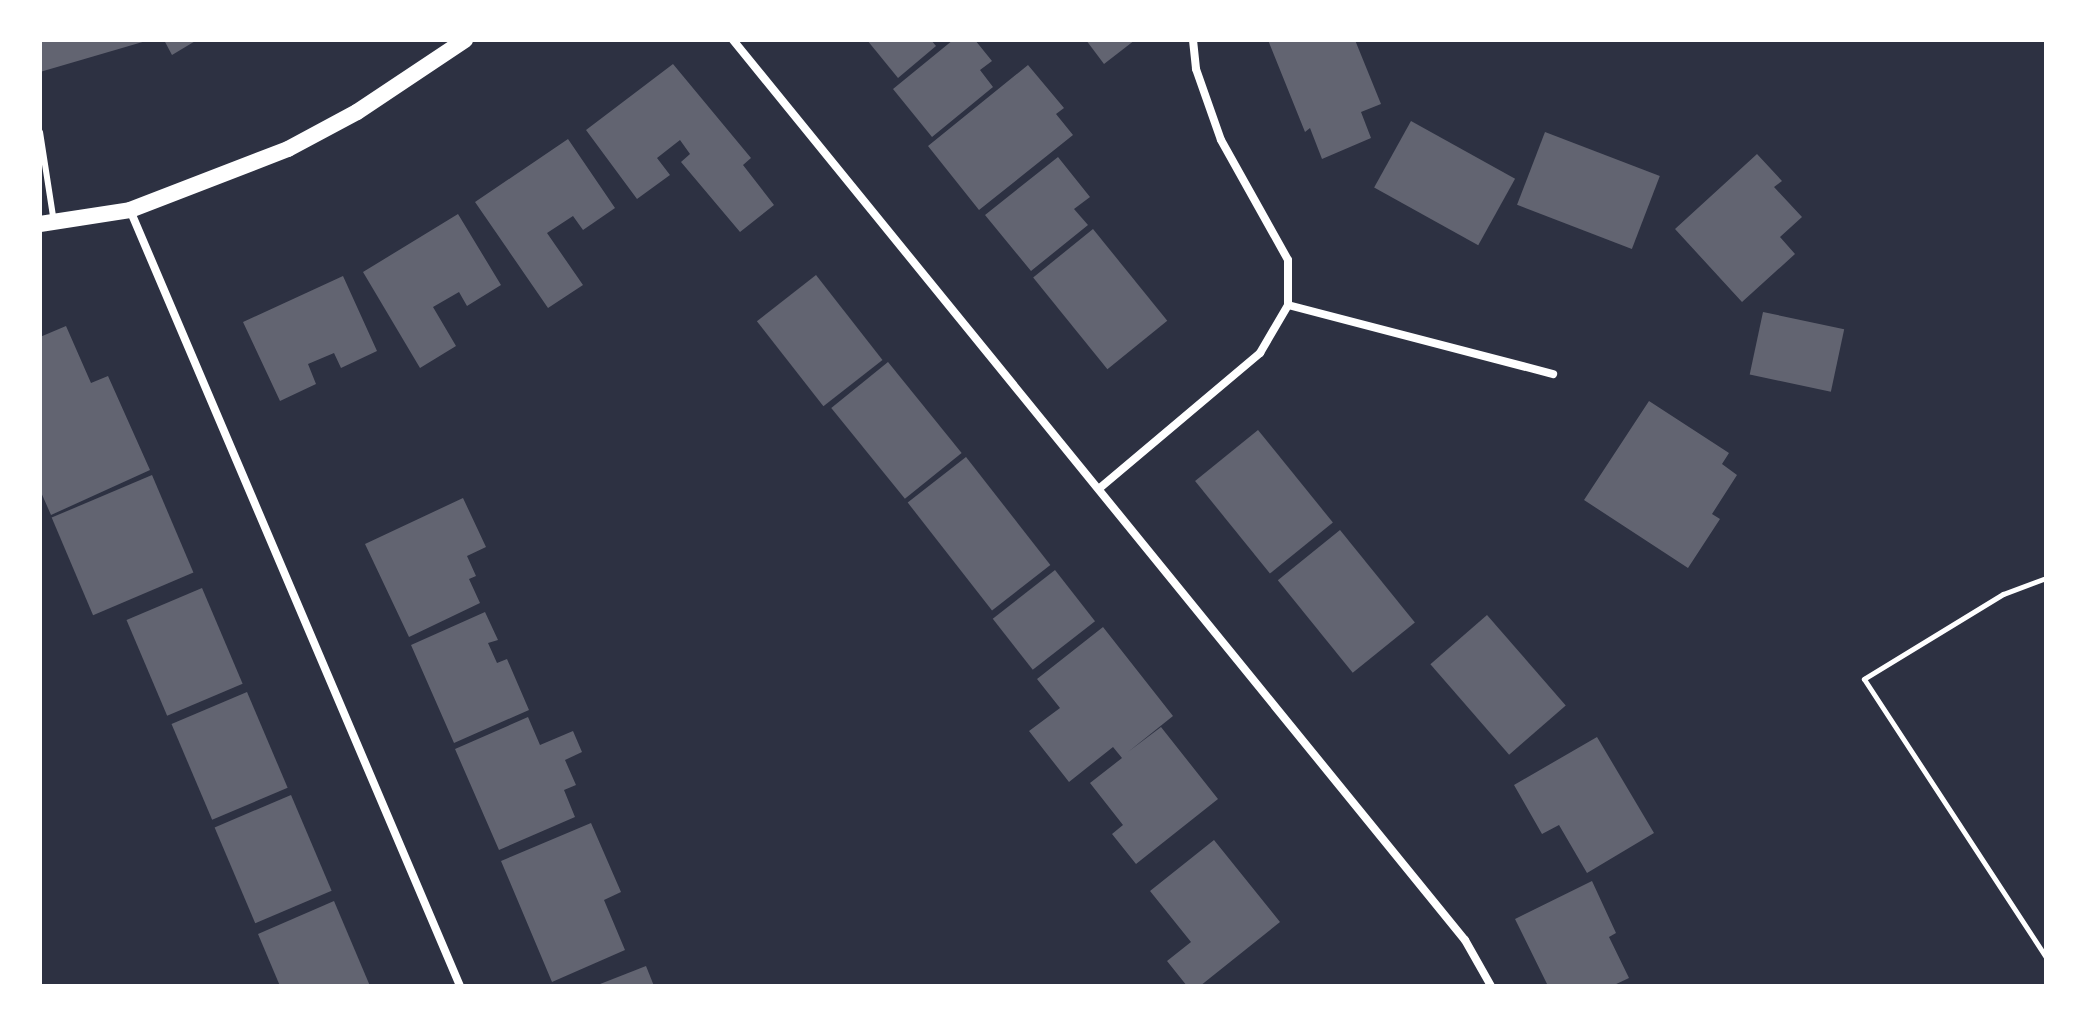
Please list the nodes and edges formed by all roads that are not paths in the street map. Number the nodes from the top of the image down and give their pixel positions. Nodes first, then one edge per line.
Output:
1 (465, 40) edge
2 (733, 40) edge
3 (1193, 40) edge
4 (40, 132) edge
5 (130, 210) junction
6 (47, 223) edge
7 (1288, 305) junction
8 (1553, 374) dead end
9 (1101, 487) junction
10 (460, 986) edge
11 (1491, 986) edge

1 - 5 main road
2 - 9 street
3 - 7 street
4 - 6 lane
5 - 6 main road
5 - 10 street
7 - 8 street
7 - 9 street
9 - 11 street

